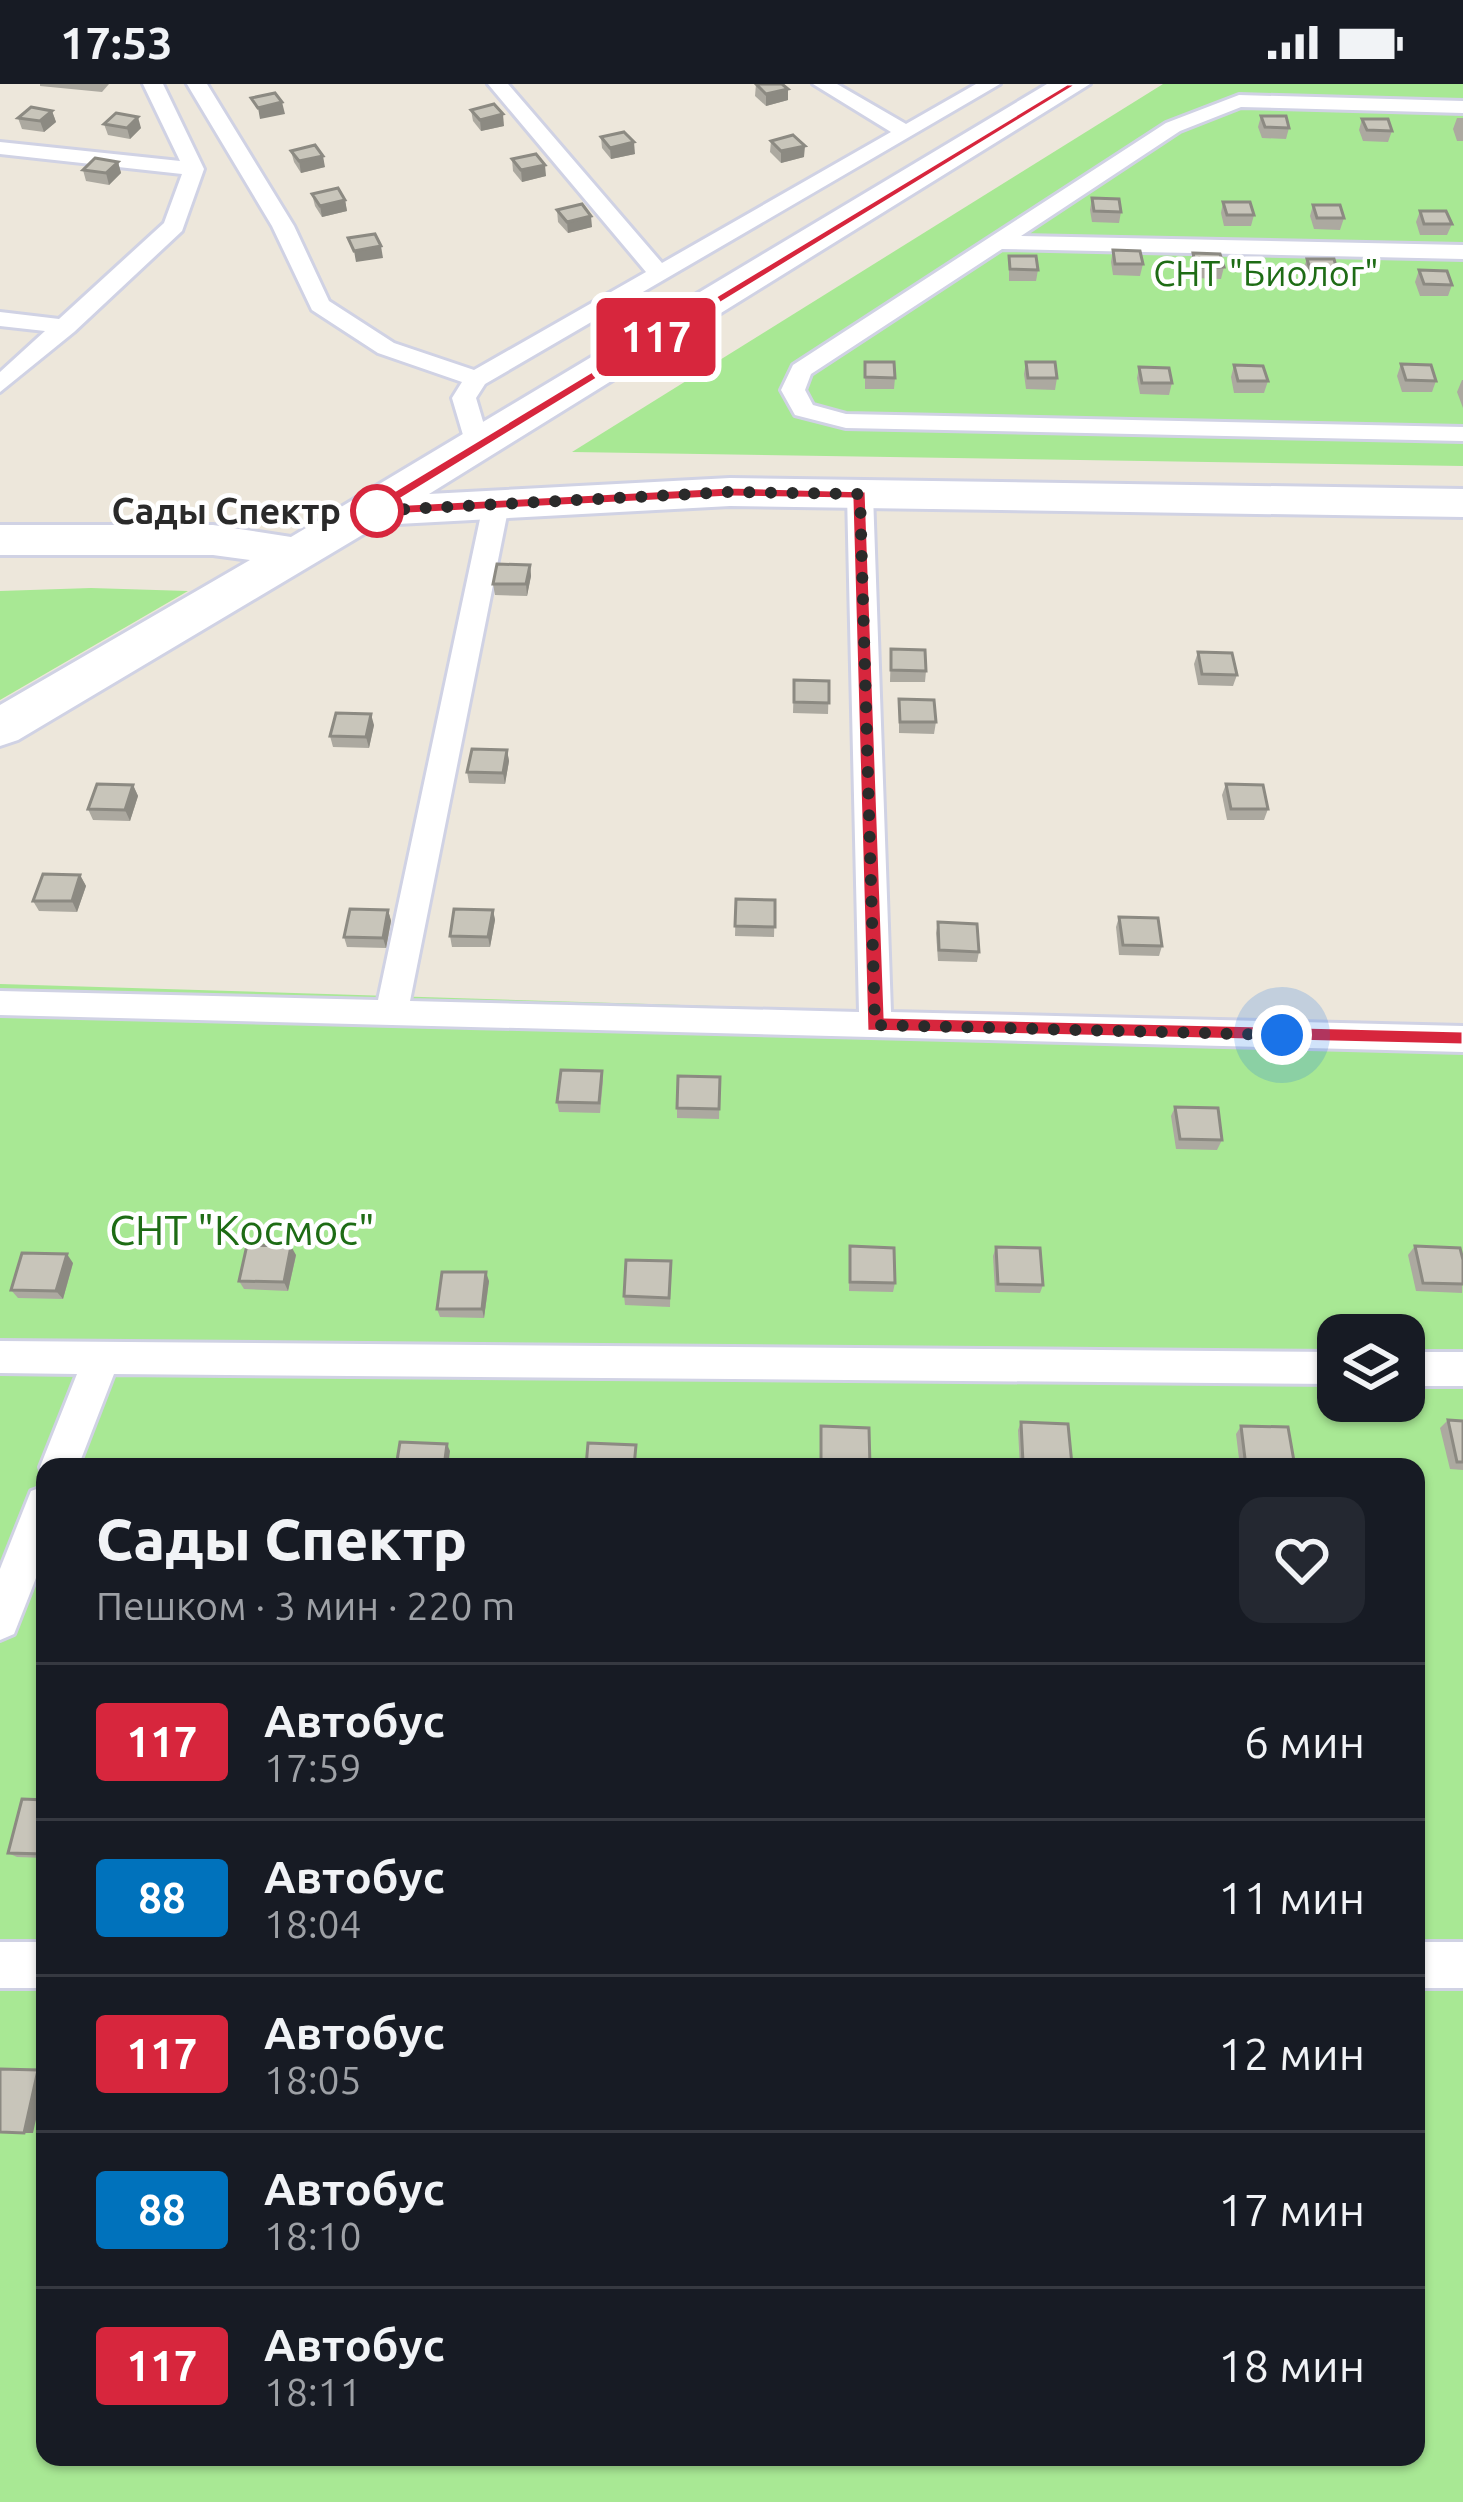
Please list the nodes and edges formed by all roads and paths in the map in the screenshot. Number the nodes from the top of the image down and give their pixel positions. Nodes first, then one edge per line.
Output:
1 (153, 84) edge
2 (196, 84) edge
3 (498, 84) edge
4 (823, 84) edge
5 (990, 84) edge
6 (1072, 84) edge
7 (1463, 106) edge
8 (903, 131) junction
9 (0, 148) edge
10 (194, 169) junction
11 (998, 242) junction
12 (1463, 252) edge
13 (659, 274) junction
14 (0, 319) edge
15 (66, 328) junction
16 (476, 379) junction
17 (0, 385) edge
18 (1463, 434) edge
19 (478, 445) junction
20 (860, 494) junction
21 (1463, 503) edge
22 (496, 505) junction
23 (369, 511) junction
24 (0, 540) edge
25 (295, 552) junction
26 (0, 728) edge
27 (0, 1003) edge
28 (391, 1012) junction
29 (875, 1025) junction
30 (1463, 1039) edge
31 (0, 1357) edge
32 (101, 1359) junction
33 (1317, 1368) edge
34 (1425, 1369) edge
35 (1463, 1369) edge
36 (62, 1458) edge
37 (36, 1527) edge
38 (0, 1620) edge
39 (0, 1965) edge
40 (36, 1965) edge
41 (1425, 1965) edge
42 (1463, 1965) edge

1 - 10 lane
2 - 16 lane
3 - 13 lane
4 - 8 lane
5 - 8 lane
6 - 19 street
7 - 11 lane
8 - 13 lane
9 - 10 lane
10 - 15 lane
11 - 12 lane
11 - 18 lane
13 - 16 lane
14 - 15 lane
15 - 17 lane
16 - 19 lane
19 - 23 street
20 - 21 street
20 - 22 street
20 - 29 lane
22 - 23 street
22 - 28 lane
23 - 25 street
24 - 25 street
25 - 26 street
27 - 28 lane
28 - 29 lane
29 - 30 lane
31 - 32 lane
32 - 33 lane
32 - 36 lane
34 - 35 lane
37 - 38 lane
39 - 40 lane
41 - 42 lane

